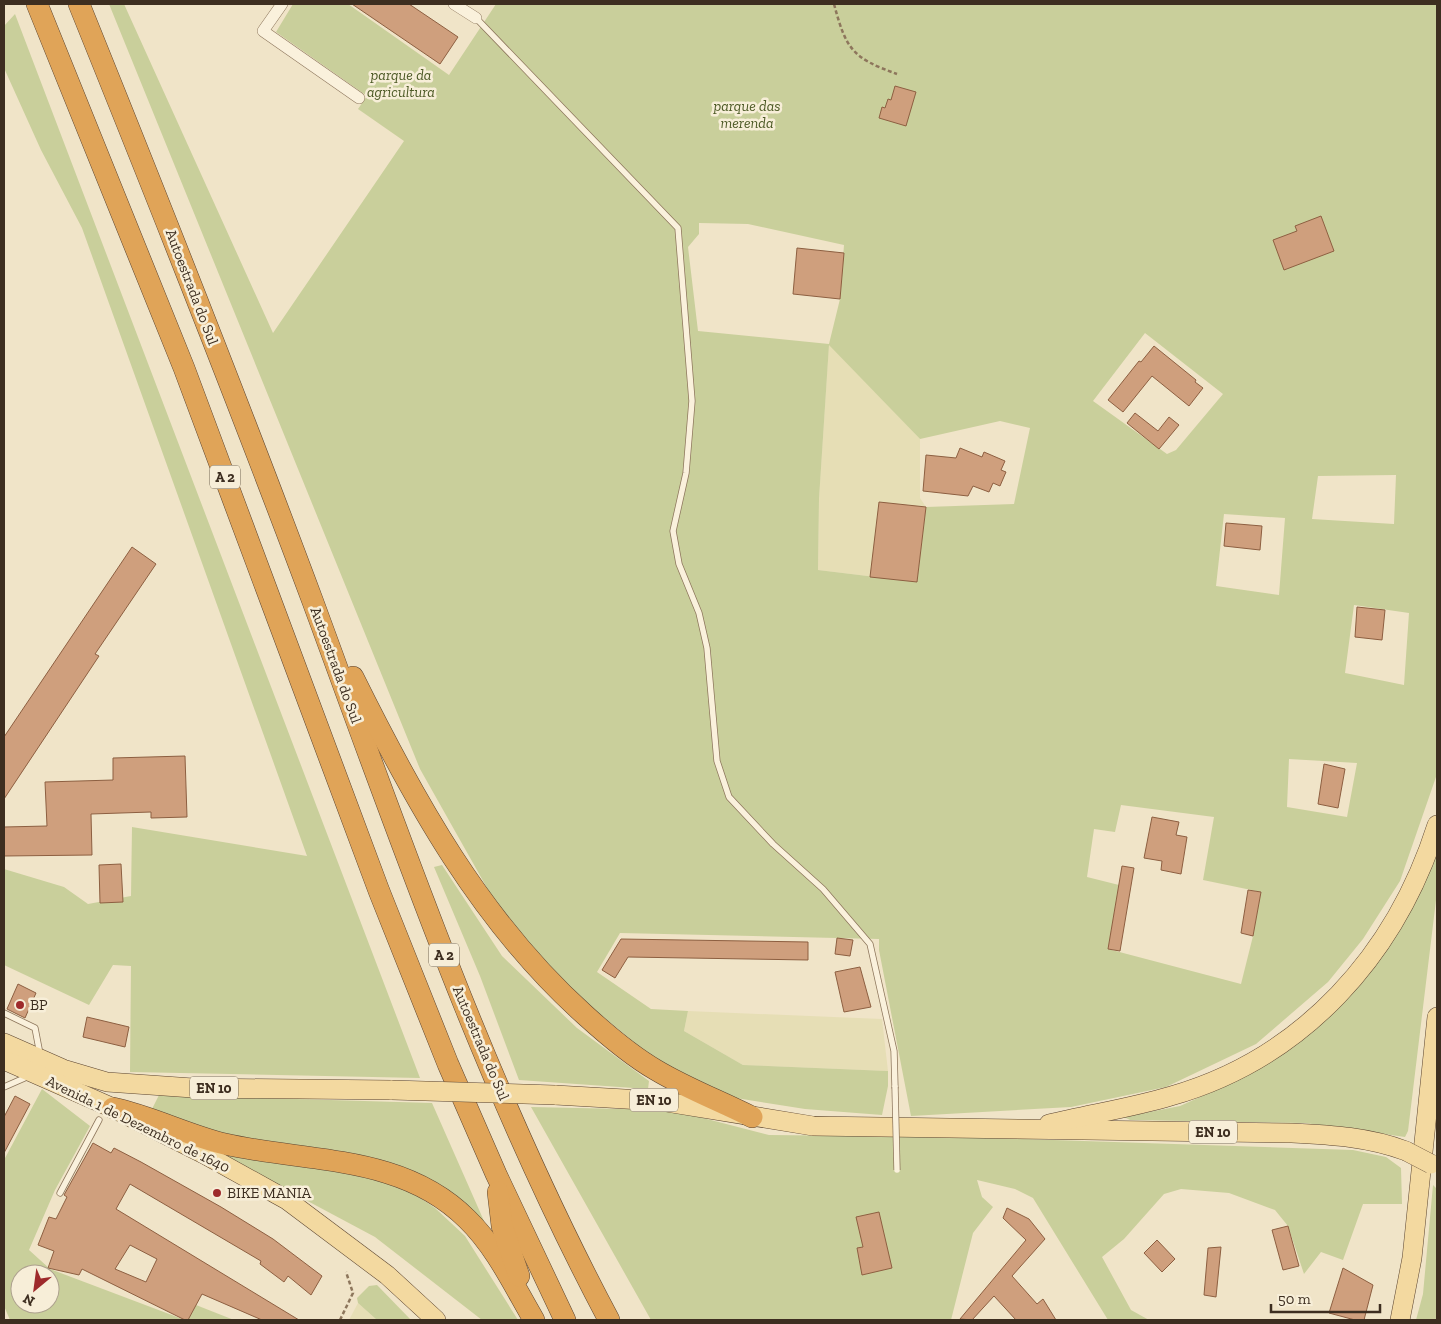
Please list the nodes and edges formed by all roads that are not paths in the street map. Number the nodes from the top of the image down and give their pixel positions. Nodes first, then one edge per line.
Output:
1 (37, 4) edge
2 (78, 4) edge
3 (282, 4) edge
4 (454, 4) edge
5 (476, 18) joint
6 (359, 98) dead end
7 (304, 579) junction
8 (1437, 825) edge
9 (4, 1013) edge
10 (1437, 1017) edge
11 (4, 1044) edge
12 (4, 1060) edge
13 (38, 1067) junction
14 (1434, 1070) edge
15 (4, 1087) edge
16 (106, 1114) junction
17 (752, 1117) junction
18 (1018, 1131) junction
19 (1434, 1166) edge
20 (897, 1170) dead end
21 (496, 1174) junction
22 (60, 1193) dead end
23 (1415, 1219) junction
24 (436, 1320) edge
25 (534, 1320) edge
26 (565, 1320) edge
27 (608, 1320) edge
28 (1391, 1320) edge
29 (1400, 1320) edge

1 - 21 highway, A 2
2 - 7 highway, Autoestrada do Sul / A 2
3 - 6 street
4 - 5 street
5 - 20 lane, bridge
7 - 17 highway
7 - 27 highway, Autoestrada do Sul / A 2
8 - 18 main road
9 - 13 lane
10 - 14 main road
11 - 13 main road, Avenida 1 de Dezembro de 1640 / EN 10
12 - 13 main road, Avenida 1 de Dezembro de 1640 / EN 10
13 - 15 lane
13 - 16 main road, Avenida 1 de Dezembro de 1640 / EN 10
13 - 17 main road, EN 10, bridge
14 - 23 main road
16 - 22 lane
16 - 24 main road, Avenida 1 de Dezembro de 1640 / EN 10
16 - 25 highway
17 - 18 main road, EN 10
18 - 19 main road, EN 10, bridge
21 - 25 highway
21 - 26 highway, A 2
23 - 28 main road
23 - 29 main road

